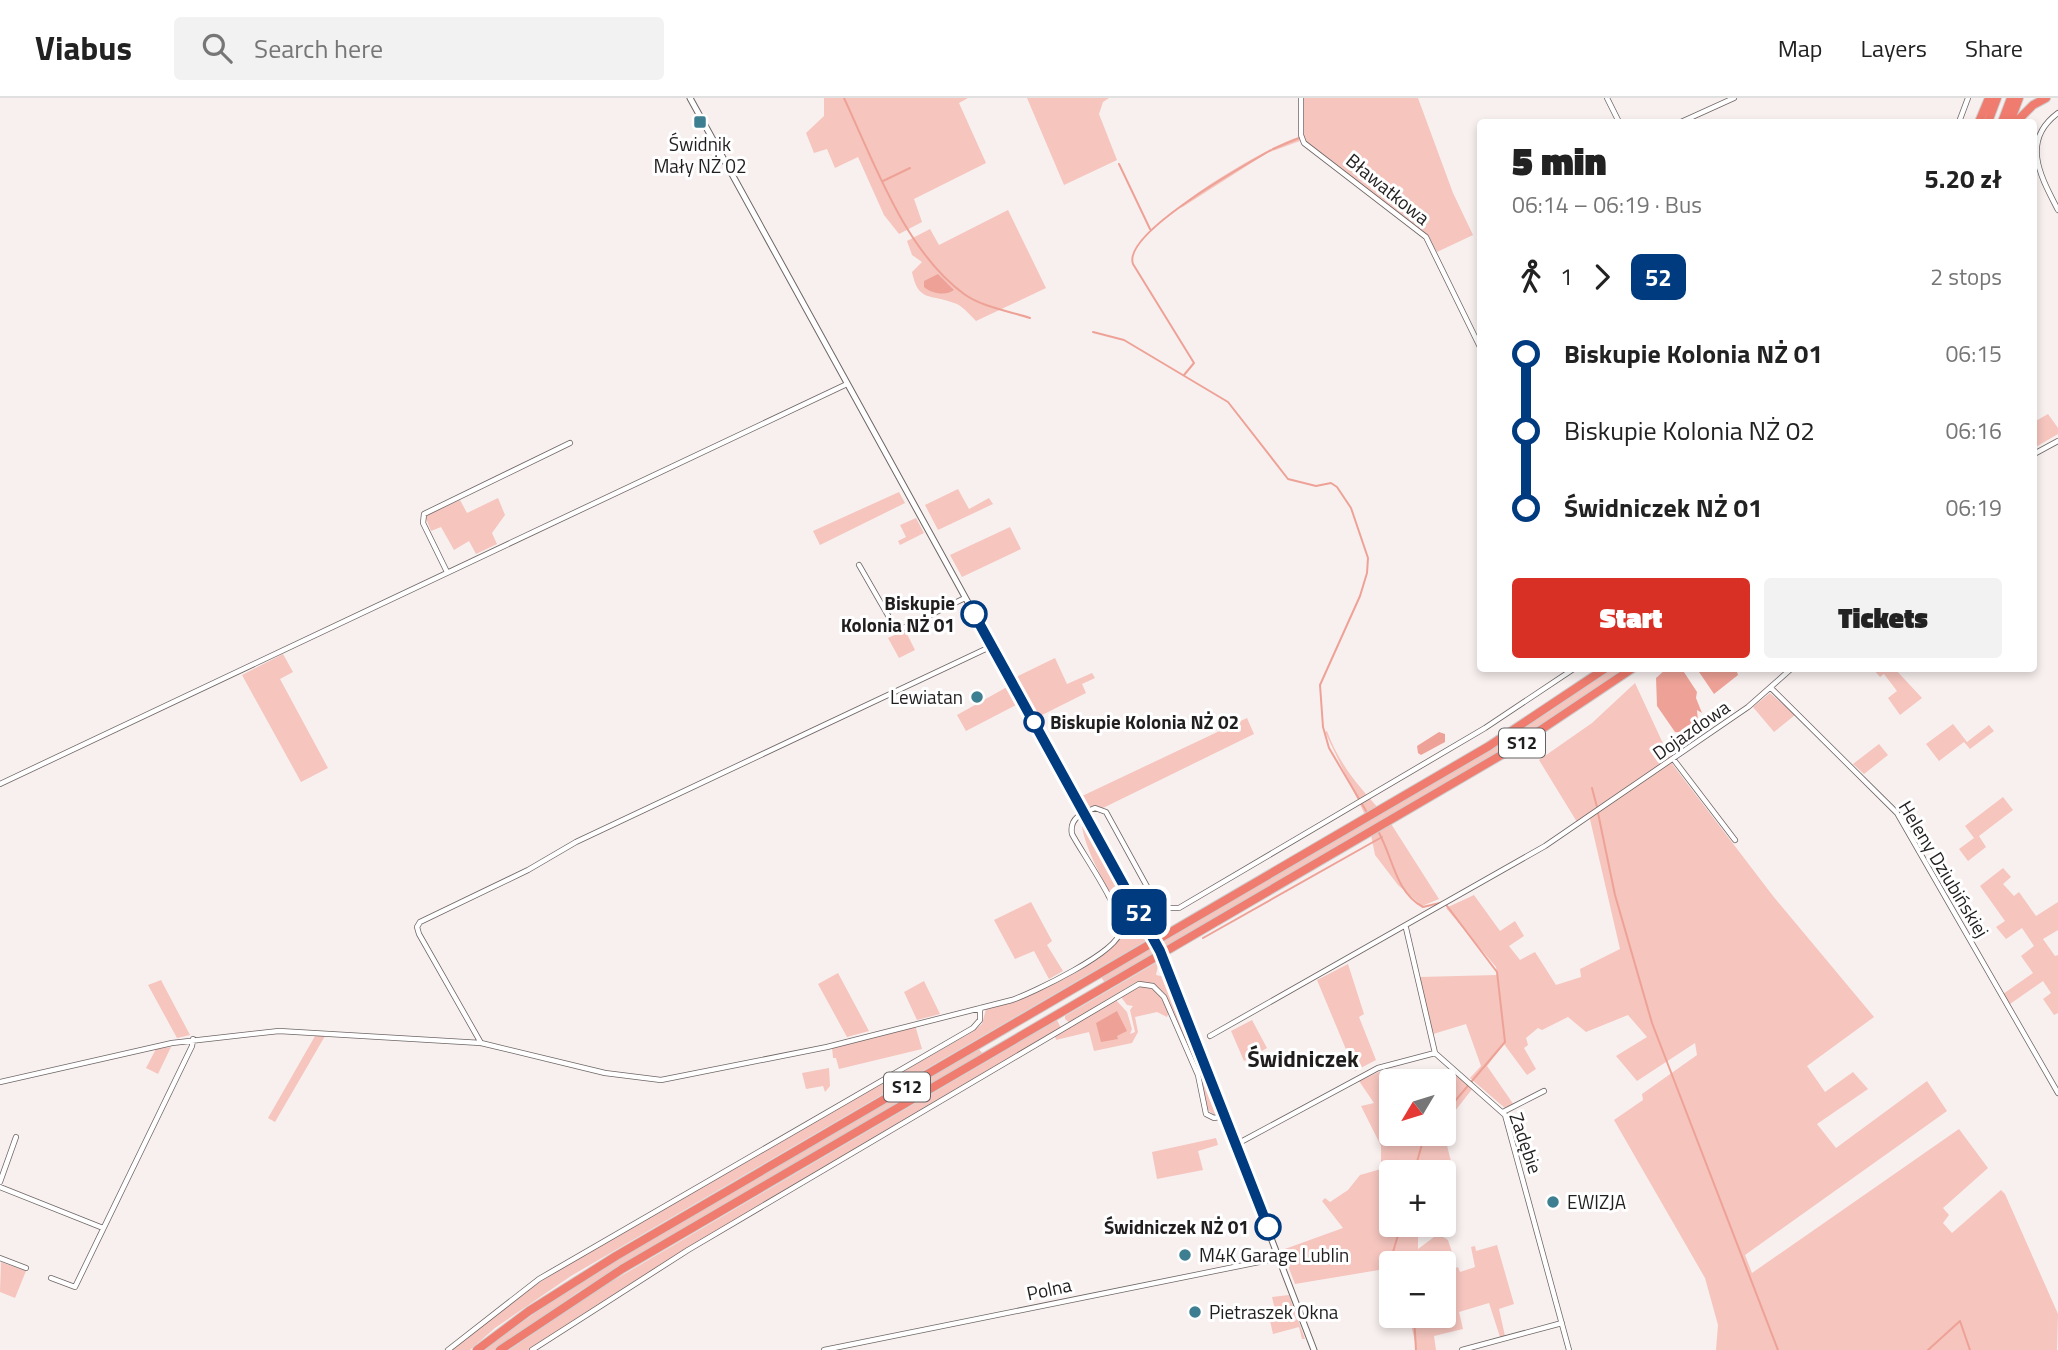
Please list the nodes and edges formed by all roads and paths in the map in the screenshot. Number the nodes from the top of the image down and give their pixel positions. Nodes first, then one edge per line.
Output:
1 (690, 98) edge
2 (1301, 98) edge
3 (1607, 98) edge
4 (1734, 98) edge
5 (1968, 98) edge
6 (1989, 98) edge
7 (1997, 98) edge
8 (2011, 98) edge
9 (2019, 98) edge
10 (2046, 98) edge
11 (2058, 113) edge
12 (1618, 119) edge
13 (1688, 119) edge
14 (1960, 119) edge
15 (1980, 119) edge
16 (1989, 119) edge
17 (2003, 119) edge
18 (2011, 119) edge
19 (2019, 119) edge
20 (2037, 145) edge
21 (2037, 164) edge
22 (2058, 210) edge
23 (1477, 341) edge
24 (847, 384) junction
25 (2058, 441) edge
26 (570, 443) dead end
27 (2037, 452) edge
28 (859, 565) dead end
29 (447, 572) junction
30 (965, 598) junction
31 (992, 646) junction
32 (1569, 672) edge
33 (1600, 672) edge
34 (1627, 672) edge
35 (1788, 672) edge
36 (1771, 688) junction
37 (1674, 760) junction
38 (0, 784) edge
39 (1083, 813) junction
40 (1735, 841) dead end
41 (1406, 928) junction
42 (979, 1008) junction
43 (1210, 1036) dead end
44 (192, 1040) junction
45 (481, 1043) junction
46 (1435, 1053) junction
47 (0, 1082) edge
48 (1544, 1091) dead end
49 (2058, 1093) edge
50 (1503, 1112) junction
51 (1225, 1115) junction
52 (16, 1137) dead end
53 (1237, 1144) junction
54 (0, 1185) edge
55 (104, 1228) junction
56 (0, 1258) edge
57 (1280, 1258) junction
58 (26, 1268) dead end
59 (51, 1278) dead end
60 (1562, 1323) junction
61 (448, 1350) edge
62 (477, 1350) edge
63 (500, 1350) edge
64 (532, 1350) edge
65 (824, 1350) edge
66 (1314, 1350) edge
67 (1462, 1350) edge
68 (1569, 1350) edge

1 - 24 street
2 - 23 street, Bławatkowa
3 - 12 street
4 - 13 street
5 - 14 street
6 - 15 highway
7 - 16 highway
8 - 17 highway
9 - 18 highway
10 - 19 highway
11 - 20 street
21 - 22 street
24 - 29 street
24 - 30 street
25 - 27 street
26 - 29 street
28 - 30 street
29 - 38 street
30 - 31 street
31 - 39 street
31 - 45 street
32 - 39 street
33 - 62 highway, S12
34 - 63 highway, S12
35 - 36 street, Dojazdowa
36 - 37 street, Dojazdowa
36 - 49 street, Heleny Dziubińskiej
37 - 40 street
37 - 41 street, Dojazdowa
39 - 42 street
39 - 51 street, bridge
41 - 43 street, Dojazdowa
41 - 46 street
42 - 45 street
42 - 61 street
44 - 45 street
44 - 47 street
44 - 55 street
46 - 50 street, Zadębie
46 - 53 street
48 - 50 street
50 - 60 street, Zadębie
51 - 53 street
51 - 64 street
52 - 54 street
53 - 57 street
54 - 55 street
55 - 59 street
56 - 58 street
57 - 65 street, Polna
57 - 66 street
60 - 67 street
60 - 68 street, Zadębie

